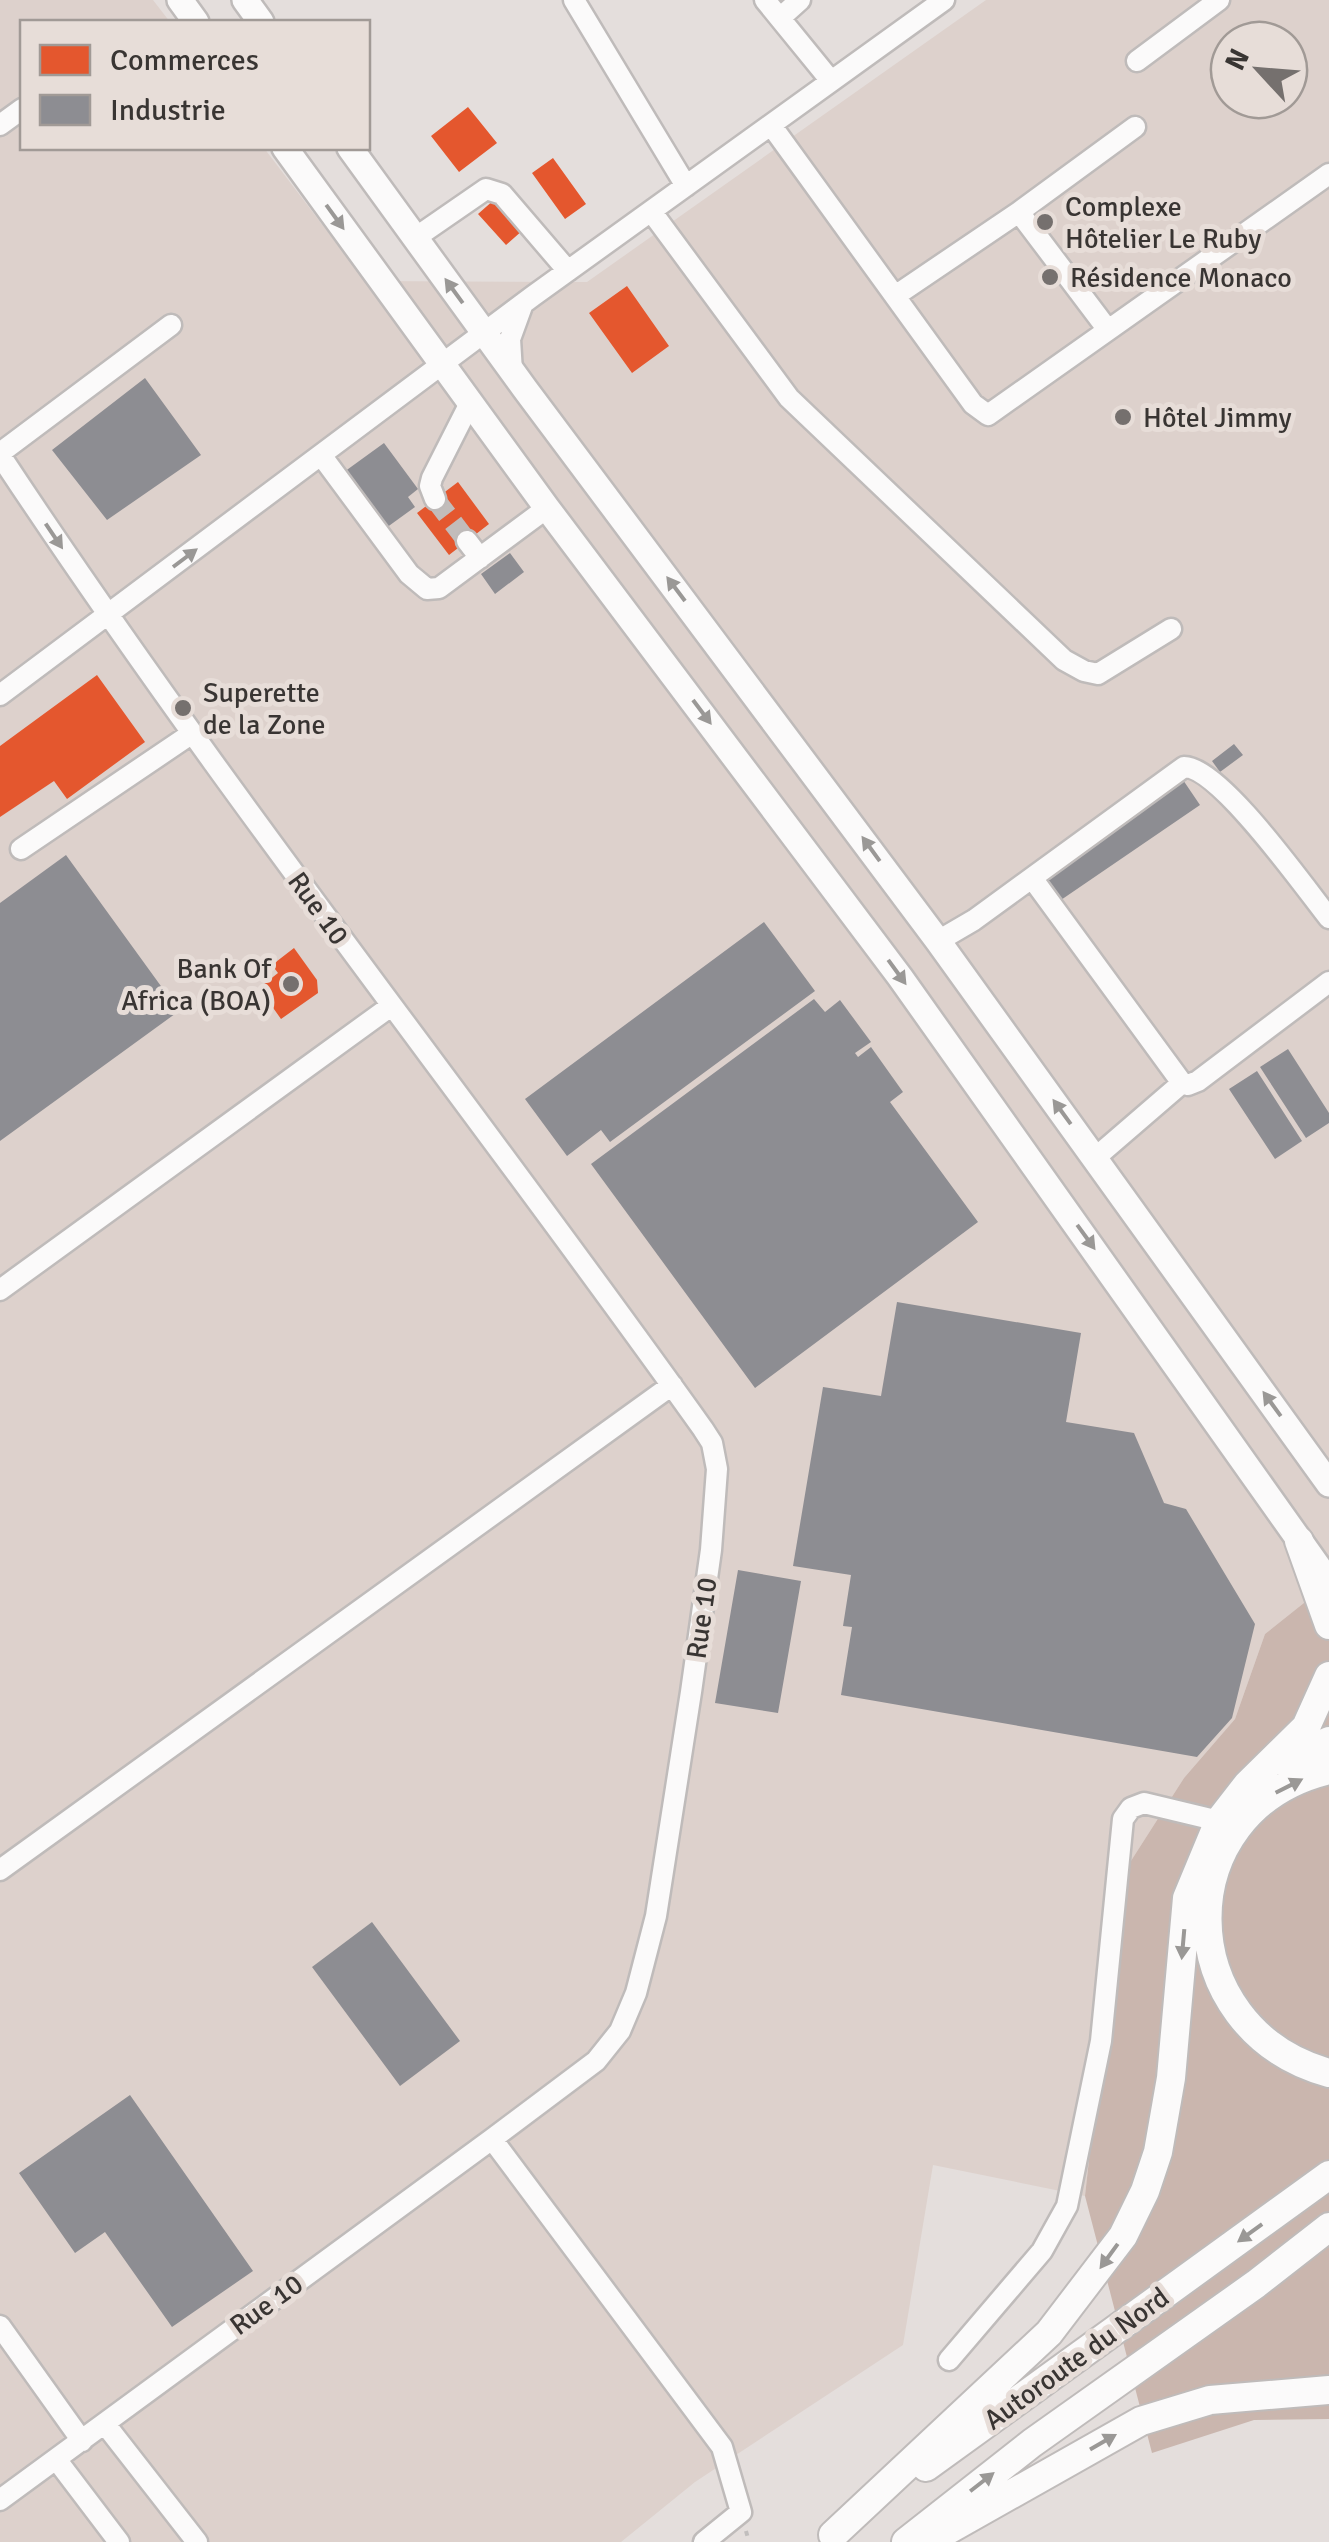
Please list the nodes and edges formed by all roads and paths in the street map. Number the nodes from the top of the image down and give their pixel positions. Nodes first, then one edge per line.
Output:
1 (574, 0) edge
2 (765, 0) edge
3 (800, 0) edge
4 (1219, 0) edge
5 (930, 4) edge
6 (780, 18) junction
7 (1137, 60) dead end
8 (831, 81) junction
9 (771, 125) junction
10 (1135, 127) dead end
11 (286, 150) edge
12 (351, 150) edge
13 (1329, 174) edge
14 (686, 186) junction
15 (652, 211) junction
16 (1019, 212) junction
17 (415, 238) junction
18 (568, 272) junction
19 (895, 296) junction
20 (522, 304) junction
21 (171, 326) dead end
22 (1108, 330) junction
23 (484, 333) junction
24 (442, 364) junction
25 (512, 372) junction
26 (470, 404) junction
27 (0, 454) edge
28 (321, 455) junction
29 (435, 499) dead end
30 (547, 508) junction
31 (108, 617) junction
32 (1172, 628) dead end
33 (0, 694) edge
34 (191, 734) junction
35 (21, 848) dead end
36 (1032, 878) junction
37 (1329, 918) edge
38 (938, 941) junction
39 (1329, 982) edge
40 (391, 1006) junction
41 (1182, 1083) junction
42 (1095, 1158) junction
43 (0, 1290) edge
44 (672, 1384) junction
45 (1329, 1484) edge
46 (1299, 1540) junction
47 (1329, 1582) edge
48 (1329, 1625) edge
49 (1329, 1676) edge
50 (1329, 1741) edge
51 (1268, 1768) junction
52 (1329, 1770) edge
53 (1219, 1821) junction
54 (0, 1870) edge
55 (1329, 2073) edge
56 (492, 2139) junction
57 (1329, 2176) edge
58 (1329, 2227) edge
59 (0, 2326) edge
60 (949, 2360) dead end
61 (1329, 2390) edge
62 (105, 2424) junction
63 (82, 2441) junction
64 (56, 2460) junction
65 (0, 2500) edge
66 (829, 2538) edge
67 (119, 2542) edge
68 (197, 2542) edge
69 (704, 2542) edge
70 (906, 2542) edge
71 (926, 2542) edge

1 - 14 street
2 - 6 street
3 - 6 street
4 - 7 street
5 - 8 street
6 - 8 street
8 - 9 street
9 - 14 street
9 - 19 street
10 - 16 street
11 -> 24 main road
12 - 17 main road
13 - 22 street
14 - 15 street
15 - 18 street
15 - 32 street
16 - 19 street
16 - 22 street
17 - 18 street
23 -> 17 main road
18 - 20 street
19 - 22 street
20 - 23 street
20 - 25 street
21 - 27 street
23 - 24 street
23 - 25 main road
24 - 26 main road
24 - 28 street
38 -> 25 main road
26 - 29 street
26 - 30 main road
27 -> 31 street, Rue 10
28 - 30 street
31 -> 28 street
30 -> 46 main road
31 - 33 street
31 - 34 street, Rue 10
34 - 35 street
34 - 40 street, Rue 10
36 - 37 street
36 - 38 street
36 - 41 street
42 -> 38 main road
39 - 41 street
40 - 43 street
40 - 44 street, Rue 10
41 - 42 street
45 -> 42 main road
44 - 54 street
44 - 56 street, Rue 10
46 - 47 main road
46 - 48 highway
49 - 51 highway
50 - 51 highway
51 - 53 highway
55 -> 52 highway
53 - 60 street
53 -> 66 highway
56 - 62 street, Rue 10
56 - 69 street
57 -> 66 highway, Autoroute du Nord
70 -> 58 highway, Autoroute du Nord
59 - 63 street
71 -> 61 highway
62 - 63 street, Rue 10
62 - 68 street
63 - 64 street, Rue 10
64 - 65 street, Rue 10
64 - 67 street

